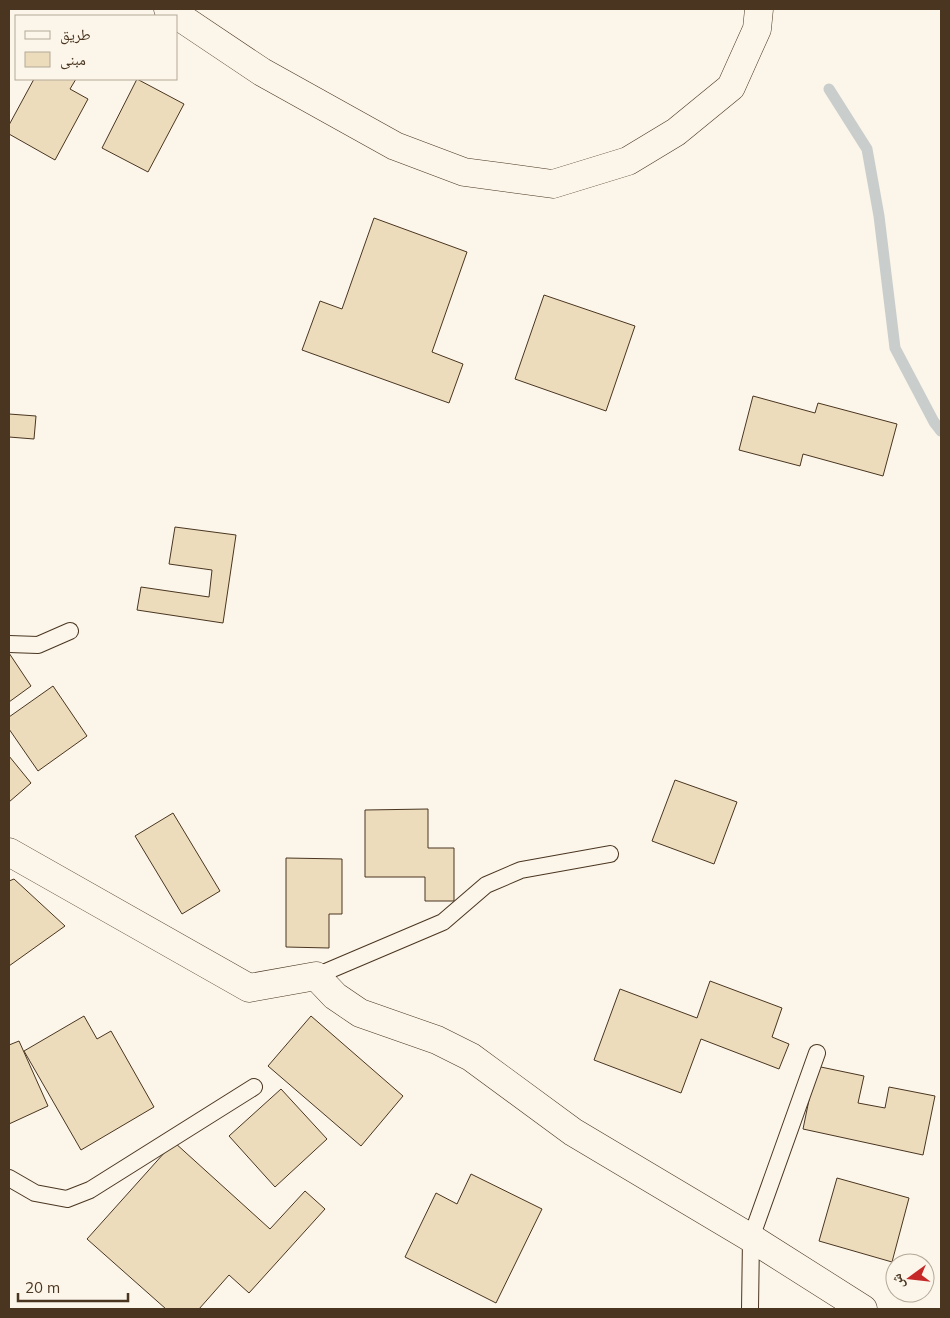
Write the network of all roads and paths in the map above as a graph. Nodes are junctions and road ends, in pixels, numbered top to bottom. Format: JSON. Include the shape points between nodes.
{"nodes":[{"id":1,"x":759,"y":9,"type":"edge"},
{"id":2,"x":178,"y":16,"type":"edge"},
{"id":3,"x":70,"y":631,"type":"dead end"},
{"id":4,"x":9,"y":644,"type":"edge"},
{"id":5,"x":9,"y":852,"type":"edge"},
{"id":6,"x":610,"y":854,"type":"dead end"},
{"id":7,"x":316,"y":976,"type":"junction"},
{"id":8,"x":817,"y":1053,"type":"dead end"},
{"id":9,"x":254,"y":1087,"type":"dead end"},
{"id":10,"x":9,"y":1178,"type":"edge"},
{"id":11,"x":751,"y":1238,"type":"junction"},
{"id":12,"x":750,"y":1309,"type":"edge"},
{"id":13,"x":863,"y":1309,"type":"edge"}],
"edges":[{"from":1,"to":2,"type":"street","via":[[757,29],[731,87],[676,132],[628,161],[553,184],[464,172],[395,146],[262,72]]},
{"from":3,"to":4,"type":"lane","via":[[38,645]]},
{"from":5,"to":7,"type":"street","via":[[249,988]]},
{"from":6,"to":7,"type":"lane","via":[[521,870],[486,885],[443,922]]},
{"from":7,"to":11,"type":"street","via":[[335,996],[360,1013],[437,1040],[471,1057],[573,1132]]},
{"from":8,"to":11,"type":"lane"},
{"from":9,"to":10,"type":"lane","via":[[90,1190],[66,1199],[35,1193]]},
{"from":11,"to":12,"type":"lane"},
{"from":11,"to":13,"type":"street"}]}
